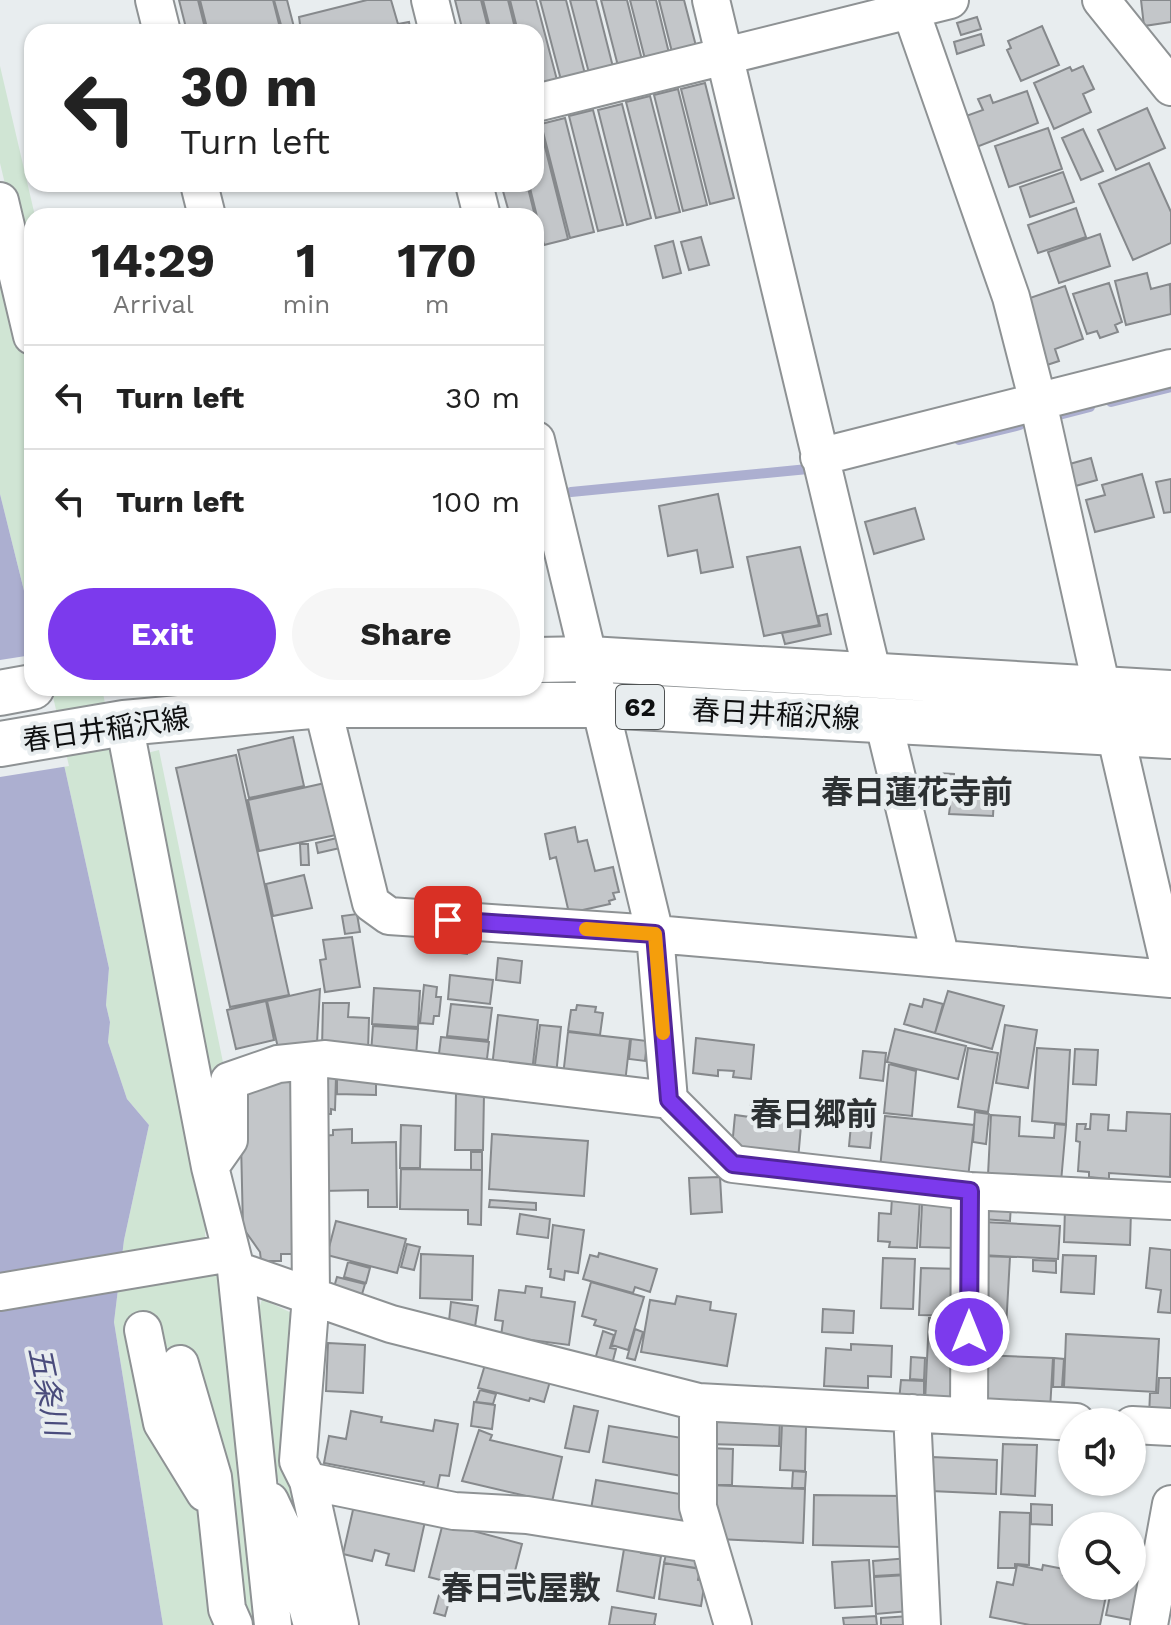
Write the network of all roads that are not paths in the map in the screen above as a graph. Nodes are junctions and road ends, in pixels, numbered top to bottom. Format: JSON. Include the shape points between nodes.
{"nodes":[{"id":1,"x":154,"y":0,"type":"edge"},
{"id":2,"x":430,"y":0,"type":"edge"},
{"id":3,"x":711,"y":0,"type":"edge"},
{"id":4,"x":950,"y":0,"type":"edge"},
{"id":5,"x":1101,"y":0,"type":"edge"},
{"id":6,"x":909,"y":5,"type":"edge"},
{"id":7,"x":160,"y":24,"type":"edge"},
{"id":8,"x":436,"y":24,"type":"edge"},
{"id":9,"x":725,"y":56,"type":"junction"},
{"id":10,"x":1171,"y":87,"type":"edge"},
{"id":11,"x":544,"y":101,"type":"edge"},
{"id":12,"x":0,"y":201,"type":"edge"},
{"id":13,"x":24,"y":302,"type":"edge"},
{"id":14,"x":1171,"y":368,"type":"edge"},
{"id":15,"x":1038,"y":402,"type":"junction"},
{"id":16,"x":819,"y":457,"type":"junction"},
{"id":17,"x":544,"y":473,"type":"edge"},
{"id":18,"x":589,"y":659,"type":"junction"},
{"id":19,"x":544,"y":660,"type":"edge"},
{"id":20,"x":873,"y":676,"type":"junction"},
{"id":21,"x":24,"y":688,"type":"edge"},
{"id":22,"x":1102,"y":689,"type":"junction"},
{"id":23,"x":0,"y":693,"type":"edge"},
{"id":24,"x":1171,"y":693,"type":"edge"},
{"id":25,"x":322,"y":705,"type":"junction"},
{"id":26,"x":601,"y":705,"type":"junction"},
{"id":27,"x":883,"y":720,"type":"junction"},
{"id":28,"x":117,"y":724,"type":"junction"},
{"id":29,"x":1115,"y":733,"type":"junction"},
{"id":30,"x":1171,"y":736,"type":"edge"},
{"id":31,"x":0,"y":744,"type":"edge"},
{"id":32,"x":655,"y":934,"type":"junction"},
{"id":33,"x":941,"y":959,"type":"junction"},
{"id":34,"x":1171,"y":976,"type":"edge"},
{"id":35,"x":309,"y":1061,"type":"junction"},
{"id":36,"x":669,"y":1100,"type":"junction"},
{"id":37,"x":210,"y":1167,"type":"junction"},
{"id":38,"x":970,"y":1191,"type":"junction"},
{"id":39,"x":1171,"y":1201,"type":"edge"},
{"id":40,"x":225,"y":1260,"type":"junction"},
{"id":41,"x":0,"y":1292,"type":"edge"},
{"id":42,"x":311,"y":1296,"type":"junction"},
{"id":43,"x":143,"y":1330,"type":"dead end"},
{"id":44,"x":180,"y":1364,"type":"dead end"},
{"id":45,"x":698,"y":1402,"type":"junction"},
{"id":46,"x":912,"y":1413,"type":"junction"},
{"id":47,"x":969,"y":1416,"type":"junction"},
{"id":48,"x":1058,"y":1421,"type":"edge"},
{"id":49,"x":1146,"y":1426,"type":"edge"},
{"id":50,"x":1171,"y":1427,"type":"edge"},
{"id":51,"x":258,"y":1474,"type":"junction"},
{"id":52,"x":308,"y":1481,"type":"junction"},
{"id":53,"x":1171,"y":1504,"type":"edge"},
{"id":54,"x":216,"y":1511,"type":"junction"},
{"id":55,"x":709,"y":1544,"type":"junction"},
{"id":56,"x":234,"y":1625,"type":"edge"},
{"id":57,"x":273,"y":1625,"type":"edge"},
{"id":58,"x":312,"y":1625,"type":"edge"},
{"id":59,"x":340,"y":1625,"type":"edge"},
{"id":60,"x":733,"y":1625,"type":"edge"},
{"id":61,"x":922,"y":1625,"type":"edge"},
{"id":62,"x":1149,"y":1625,"type":"edge"}],
"edges":[{"from":1,"to":7,"type":"street"},
{"from":2,"to":8,"type":"street"},
{"from":3,"to":9,"type":"street"},
{"from":4,"to":6,"type":"street"},
{"from":5,"to":10,"type":"street"},
{"from":6,"to":9,"type":"street"},
{"from":6,"to":15,"type":"street","via":[[1011,297]]},
{"from":9,"to":11,"type":"street"},
{"from":9,"to":16,"type":"street"},
{"from":12,"to":13,"type":"street"},
{"from":14,"to":15,"type":"street"},
{"from":15,"to":16,"type":"street"},
{"from":15,"to":22,"type":"street"},
{"from":16,"to":20,"type":"street"},
{"from":17,"to":18,"type":"street"},
{"from":18,"to":19,"type":"main road","name":"春日井稲沢線","number":"62"},
{"from":18,"to":20,"type":"main road","name":"春日井稲沢線","number":"62"},
{"from":18,"to":26,"type":"street"},
{"from":20,"to":22,"type":"main road","name":"春日井稲沢線","number":"62"},
{"from":21,"to":23,"type":"main road","name":"春日井稲沢線"},
{"from":22,"to":24,"type":"main road","name":"春日井稲沢線","number":"62"},
{"from":25,"to":26,"type":"main road","name":"春日井稲沢線","number":"62"},
{"from":25,"to":28,"type":"main road","name":"春日井稲沢線","number":"62"},
{"from":25,"to":32,"type":"street","via":[[371,903],[389,916]]},
{"from":26,"to":27,"type":"main road","name":"春日井稲沢線","number":"62"},
{"from":26,"to":32,"type":"street"},
{"from":27,"to":29,"type":"main road","name":"春日井稲沢線","number":"62"},
{"from":27,"to":33,"type":"street"},
{"from":28,"to":31,"type":"main road","name":"春日井稲沢線","number":"62"},
{"from":28,"to":37,"type":"street"},
{"from":29,"to":30,"type":"main road","name":"春日井稲沢線","number":"62"},
{"from":29,"to":34,"type":"street"},
{"from":32,"to":33,"type":"street"},
{"from":32,"to":36,"type":"street"},
{"from":33,"to":34,"type":"street"},
{"from":35,"to":36,"type":"street"},
{"from":35,"to":37,"type":"street","via":[[278,1064],[229,1081],[229,1140]]},
{"from":35,"to":42,"type":"street"},
{"from":36,"to":38,"type":"street","via":[[733,1164]]},
{"from":37,"to":40,"type":"street"},
{"from":38,"to":39,"type":"street"},
{"from":38,"to":47,"type":"street"},
{"from":40,"to":41,"type":"street"},
{"from":40,"to":42,"type":"street"},
{"from":40,"to":51,"type":"street"},
{"from":42,"to":45,"type":"street","via":[[391,1324]]},
{"from":42,"to":52,"type":"street","via":[[298,1461]]},
{"from":43,"to":54,"type":"street","via":[[162,1423]]},
{"from":44,"to":54,"type":"street","via":[[213,1477]]},
{"from":45,"to":46,"type":"street"},
{"from":45,"to":55,"type":"street","via":[[698,1507]]},
{"from":46,"to":47,"type":"street"},
{"from":46,"to":61,"type":"street"},
{"from":47,"to":48,"type":"street"},
{"from":49,"to":50,"type":"street"},
{"from":51,"to":57,"type":"street"},
{"from":51,"to":58,"type":"street","via":[[290,1544]]},
{"from":52,"to":55,"type":"street","via":[[454,1511],[527,1515]]},
{"from":52,"to":59,"type":"street"},
{"from":53,"to":62,"type":"street"},
{"from":54,"to":56,"type":"street","via":[[227,1609]]},
{"from":55,"to":60,"type":"street"}]}
